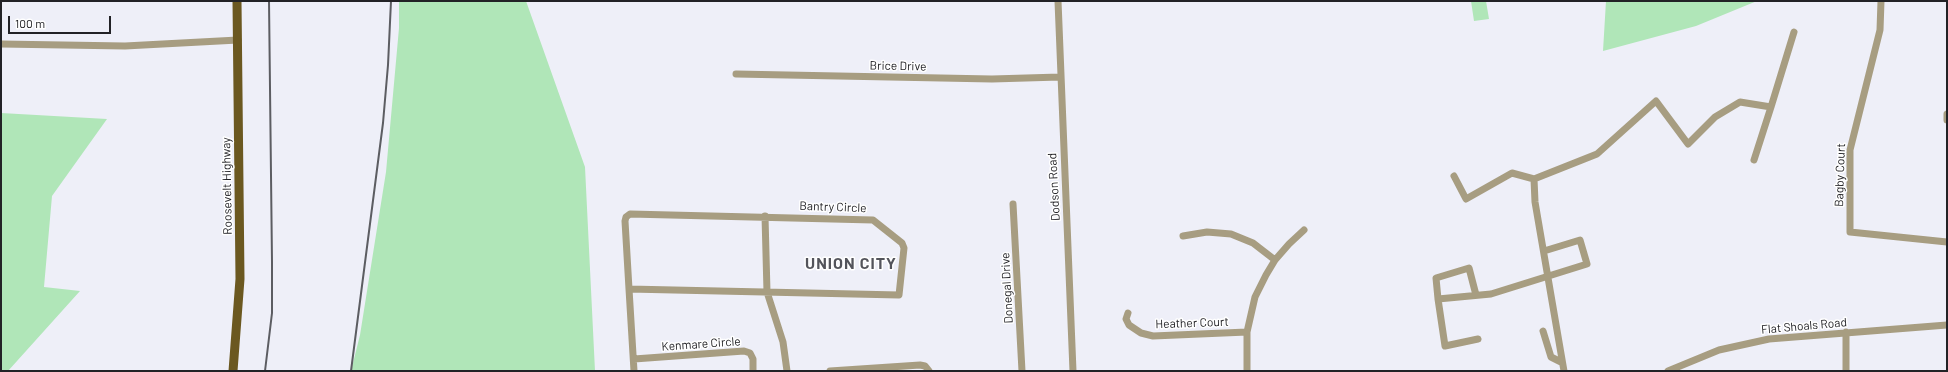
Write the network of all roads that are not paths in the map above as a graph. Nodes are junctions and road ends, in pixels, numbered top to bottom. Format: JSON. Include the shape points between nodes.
{"nodes":[{"id":1,"x":237,"y":1,"type":"edge"},
{"id":2,"x":1058,"y":1,"type":"edge"},
{"id":3,"x":1881,"y":1,"type":"edge"},
{"id":4,"x":1794,"y":32,"type":"dead end"},
{"id":5,"x":238,"y":40,"type":"junction"},
{"id":6,"x":1,"y":44,"type":"edge"},
{"id":7,"x":736,"y":74,"type":"dead end"},
{"id":8,"x":1060,"y":77,"type":"junction"},
{"id":9,"x":1771,"y":107,"type":"junction"},
{"id":10,"x":1947,"y":114,"type":"edge"},
{"id":11,"x":1947,"y":120,"type":"edge"},
{"id":12,"x":1754,"y":160,"type":"dead end"},
{"id":13,"x":1454,"y":176,"type":"dead end"},
{"id":14,"x":1534,"y":179,"type":"junction"},
{"id":15,"x":1013,"y":204,"type":"dead end"},
{"id":16,"x":765,"y":216,"type":"junction"},
{"id":17,"x":1304,"y":230,"type":"dead end"},
{"id":18,"x":1183,"y":236,"type":"dead end"},
{"id":19,"x":1947,"y":242,"type":"edge"},
{"id":20,"x":1544,"y":251,"type":"junction"},
{"id":21,"x":1275,"y":260,"type":"junction"},
{"id":22,"x":1548,"y":276,"type":"junction"},
{"id":23,"x":629,"y":289,"type":"junction"},
{"id":24,"x":767,"y":292,"type":"junction"},
{"id":25,"x":1476,"y":295,"type":"junction"},
{"id":26,"x":1438,"y":299,"type":"junction"},
{"id":27,"x":1128,"y":313,"type":"dead end"},
{"id":28,"x":1947,"y":324,"type":"edge"},
{"id":29,"x":1543,"y":330,"type":"dead end"},
{"id":30,"x":1247,"y":332,"type":"junction"},
{"id":31,"x":1846,"y":332,"type":"junction"},
{"id":32,"x":1478,"y":339,"type":"dead end"},
{"id":33,"x":634,"y":359,"type":"junction"},
{"id":34,"x":1561,"y":362,"type":"junction"},
{"id":35,"x":233,"y":371,"type":"edge"},
{"id":36,"x":634,"y":371,"type":"edge"},
{"id":37,"x":753,"y":371,"type":"edge"},
{"id":38,"x":787,"y":371,"type":"edge"},
{"id":39,"x":830,"y":371,"type":"edge"},
{"id":40,"x":930,"y":371,"type":"edge"},
{"id":41,"x":1022,"y":371,"type":"edge"},
{"id":42,"x":1073,"y":371,"type":"edge"},
{"id":43,"x":1247,"y":371,"type":"edge"},
{"id":44,"x":1564,"y":371,"type":"edge"},
{"id":45,"x":1668,"y":371,"type":"edge"},
{"id":46,"x":1846,"y":371,"type":"edge"}],
"edges":[{"from":1,"to":5,"type":"main road","name":"Roosevelt Highway"},
{"from":2,"to":8,"type":"street","name":"Dodson Road"},
{"from":3,"to":19,"type":"street","name":"Bagby Court","via":[[1880,30],[1850,150],[1850,232]]},
{"from":4,"to":9,"type":"street"},
{"from":5,"to":6,"type":"street","via":[[124,46]]},
{"from":5,"to":35,"type":"main road","name":"Roosevelt Highway","via":[[240,279]]},
{"from":7,"to":8,"type":"street","name":"Brice Drive"},
{"from":8,"to":42,"type":"street","name":"Dodson Road"},
{"from":9,"to":12,"type":"street"},
{"from":9,"to":14,"type":"street","via":[[1740,102],[1715,117],[1688,144],[1656,101],[1597,154]]},
{"from":10,"to":11,"type":"street"},
{"from":13,"to":14,"type":"street","via":[[1466,199],[1512,173]]},
{"from":14,"to":20,"type":"street","via":[[1535,202]]},
{"from":15,"to":41,"type":"street","name":"Donegal Drive"},
{"from":16,"to":23,"type":"street","name":"Bantry Circle","via":[[630,214],[625,221]]},
{"from":16,"to":24,"type":"street"},
{"from":16,"to":24,"type":"street","name":"Bantry Circle","via":[[873,220],[902,243],[904,248],[899,295]]},
{"from":17,"to":21,"type":"street"},
{"from":18,"to":21,"type":"street","via":[[1207,232],[1231,234],[1253,243]]},
{"from":20,"to":22,"type":"street"},
{"from":20,"to":22,"type":"street","via":[[1580,240],[1587,264]]},
{"from":21,"to":30,"type":"street","via":[[1255,297]]},
{"from":22,"to":25,"type":"street","via":[[1491,294]]},
{"from":22,"to":34,"type":"street"},
{"from":23,"to":24,"type":"street","name":"Bantry Circle"},
{"from":23,"to":33,"type":"street"},
{"from":24,"to":38,"type":"street","via":[[783,342]]},
{"from":25,"to":26,"type":"street"},
{"from":25,"to":26,"type":"street","via":[[1469,268],[1436,278]]},
{"from":26,"to":32,"type":"street","via":[[1444,346]]},
{"from":27,"to":30,"type":"street","name":"Heather Court","via":[[1126,319],[1129,325],[1141,333],[1153,336]]},
{"from":28,"to":31,"type":"street","name":"Flat Shoals Road"},
{"from":29,"to":34,"type":"street","via":[[1550,357]]},
{"from":30,"to":43,"type":"street"},
{"from":31,"to":45,"type":"street","name":"Flat Shoals Road","via":[[1742,344]]},
{"from":31,"to":46,"type":"street"},
{"from":33,"to":36,"type":"street"},
{"from":33,"to":37,"type":"street","name":"Kenmare Circle","via":[[744,351],[750,353],[753,359]]},
{"from":34,"to":44,"type":"street"},
{"from":39,"to":40,"type":"street","via":[[920,365]]}]}
